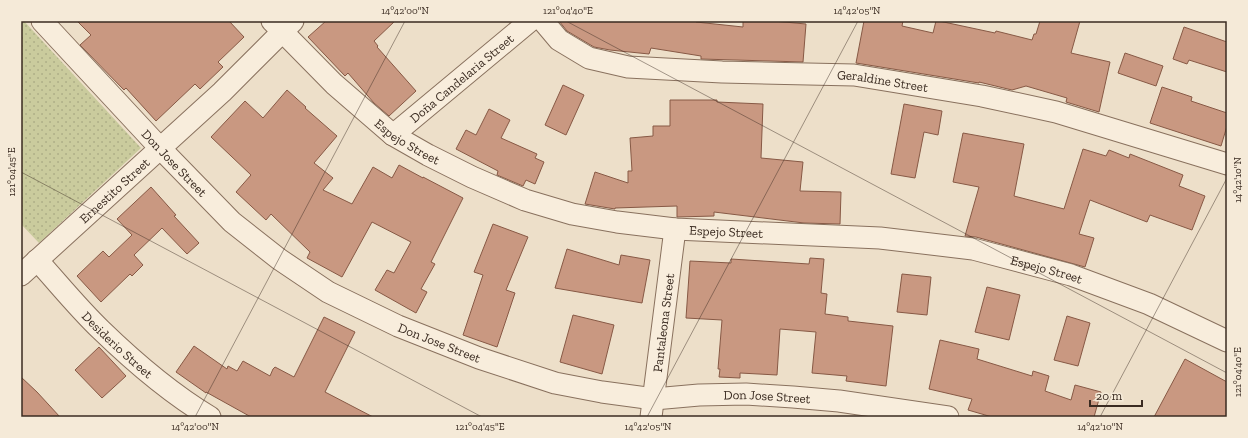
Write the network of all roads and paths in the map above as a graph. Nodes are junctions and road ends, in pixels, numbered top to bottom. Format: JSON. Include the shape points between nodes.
{"nodes":[{"id":1,"x":42,"y":21,"type":"edge"},
{"id":2,"x":530,"y":21,"type":"edge"},
{"id":3,"x":543,"y":21,"type":"edge"},
{"id":4,"x":282,"y":25,"type":"edge"},
{"id":5,"x":393,"y":134,"type":"junction"},
{"id":6,"x":160,"y":148,"type":"junction"},
{"id":7,"x":1227,"y":164,"type":"edge"},
{"id":8,"x":675,"y":229,"type":"junction"},
{"id":9,"x":37,"y":260,"type":"junction"},
{"id":10,"x":21,"y":275,"type":"edge"},
{"id":11,"x":1227,"y":341,"type":"edge"},
{"id":12,"x":652,"y":408,"type":"edge"},
{"id":13,"x":210,"y":417,"type":"edge"},
{"id":14,"x":948,"y":417,"type":"edge"}],
"edges":[{"from":1,"to":6,"type":"street","name":"Don Jose Street"},
{"from":2,"to":5,"type":"street","name":"Doña Candelaria Street"},
{"from":3,"to":7,"type":"street","name":"Geraldine Street","via":[[559,40],[589,58],[628,67],[861,76],[982,96],[1056,112]]},
{"from":4,"to":5,"type":"street","name":"Espejo Street","via":[[334,84]]},
{"from":4,"to":6,"type":"street","name":"Ernestito Street","via":[[222,92]]},
{"from":5,"to":8,"type":"street","name":"Espejo Street","via":[[453,168],[525,200],[572,214]]},
{"from":6,"to":9,"type":"street","name":"Ernestito Street"},
{"from":6,"to":12,"type":"street","name":"Don Jose Street","via":[[232,222],[279,259],[328,292],[398,326],[479,358],[555,383],[602,392]]},
{"from":8,"to":11,"type":"street","name":"Espejo Street","via":[[872,237],[973,250],[1078,278],[1149,304]]},
{"from":8,"to":12,"type":"street","name":"Pantaleona Street"},
{"from":9,"to":10,"type":"street","name":"Ernestito Street"},
{"from":9,"to":13,"type":"street","name":"Desiderio Street","via":[[100,330],[153,377]]},
{"from":12,"to":14,"type":"street","name":"Don Jose Street","via":[[699,395],[738,394],[839,401]]}]}
